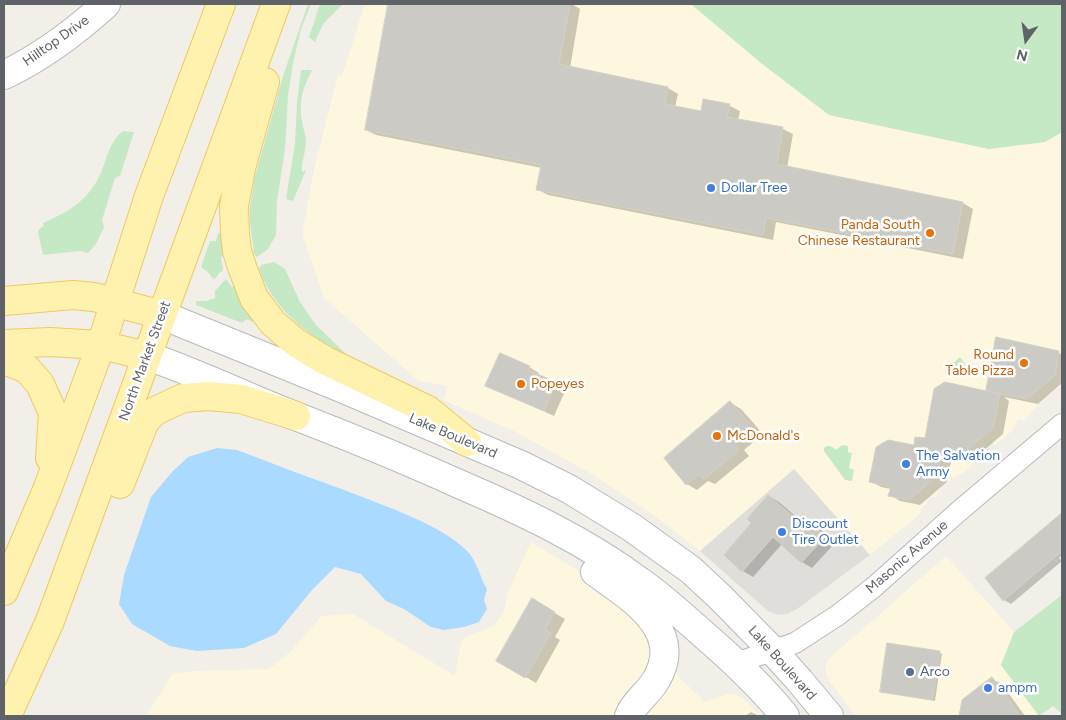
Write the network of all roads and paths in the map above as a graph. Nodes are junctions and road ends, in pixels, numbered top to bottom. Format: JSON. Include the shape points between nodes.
{"nodes":[{"id":1,"x":106,"y":4,"type":"edge"},
{"id":2,"x":221,"y":4,"type":"edge"},
{"id":3,"x":276,"y":4,"type":"edge"},
{"id":4,"x":291,"y":4,"type":"edge"},
{"id":5,"x":4,"y":75,"type":"edge"},
{"id":6,"x":4,"y":301,"type":"edge"},
{"id":7,"x":116,"y":302,"type":"junction"},
{"id":8,"x":162,"y":315,"type":"junction"},
{"id":9,"x":4,"y":344,"type":"edge"},
{"id":10,"x":101,"y":345,"type":"junction"},
{"id":11,"x":147,"y":356,"type":"junction"},
{"id":12,"x":4,"y":360,"type":"edge"},
{"id":13,"x":296,"y":416,"type":"junction"},
{"id":14,"x":1062,"y":424,"type":"edge"},
{"id":15,"x":353,"y":438,"type":"junction"},
{"id":16,"x":468,"y":442,"type":"junction"},
{"id":17,"x":552,"y":480,"type":"junction"},
{"id":18,"x":47,"y":490,"type":"junction"},
{"id":19,"x":553,"y":528,"type":"junction"},
{"id":20,"x":4,"y":591,"type":"edge"},
{"id":21,"x":50,"y":621,"type":"junction"},
{"id":22,"x":772,"y":650,"type":"junction"},
{"id":23,"x":736,"y":663,"type":"junction"},
{"id":24,"x":7,"y":716,"type":"edge"},
{"id":25,"x":628,"y":716,"type":"edge"},
{"id":26,"x":786,"y":716,"type":"edge"},
{"id":27,"x":829,"y":716,"type":"edge"}],
"edges":[{"from":1,"to":5,"type":"main road","name":"Hilltop Drive","via":[[61,41]]},
{"from":2,"to":7,"type":"main road","via":[[149,196]]},
{"from":3,"to":8,"type":"main road","name":"North Market Street"},
{"from":4,"to":16,"type":"main road","via":[[263,88],[236,193],[235,234],[244,274],[263,310],[295,342],[324,360],[428,410]]},
{"from":6,"to":7,"type":"main road","name":"Lake Boulevard","via":[[73,295]]},
{"from":7,"to":8,"type":"main road","name":"Lake Boulevard"},
{"from":7,"to":10,"type":"main road"},
{"from":8,"to":11,"type":"main road","name":"North Market Street"},
{"from":8,"to":16,"type":"main road","name":"Lake Boulevard"},
{"from":9,"to":10,"type":"main road"},
{"from":10,"to":11,"type":"main road"},
{"from":10,"to":18,"type":"main road"},
{"from":11,"to":13,"type":"main road","via":[[185,368]]},
{"from":11,"to":21,"type":"main road","name":"North Market Street"},
{"from":12,"to":18,"type":"main road","via":[[26,369],[40,384],[53,413]]},
{"from":13,"to":15,"type":"main road"},
{"from":13,"to":21,"type":"main road","via":[[241,399],[208,396],[183,398],[155,411],[145,421],[112,506]]},
{"from":14,"to":22,"type":"street","name":"Masonic Avenue","via":[[850,606],[795,643]]},
{"from":15,"to":17,"type":"main road","via":[[391,440],[514,489],[539,486]]},
{"from":15,"to":19,"type":"main road","via":[[529,514]]},
{"from":16,"to":17,"type":"main road","name":"Lake Boulevard"},
{"from":17,"to":22,"type":"main road","name":"Lake Boulevard","via":[[631,527],[691,570]]},
{"from":18,"to":20,"type":"main road"},
{"from":19,"to":23,"type":"main road","via":[[641,582]]},
{"from":19,"to":25,"type":"main road","via":[[568,552],[638,605],[661,632],[664,650],[660,671]]},
{"from":21,"to":24,"type":"main road","name":"North Market Street"},
{"from":22,"to":23,"type":"street","name":"Masonic Avenue"},
{"from":22,"to":27,"type":"main road","name":"Lake Boulevard"},
{"from":23,"to":26,"type":"main road"}]}
